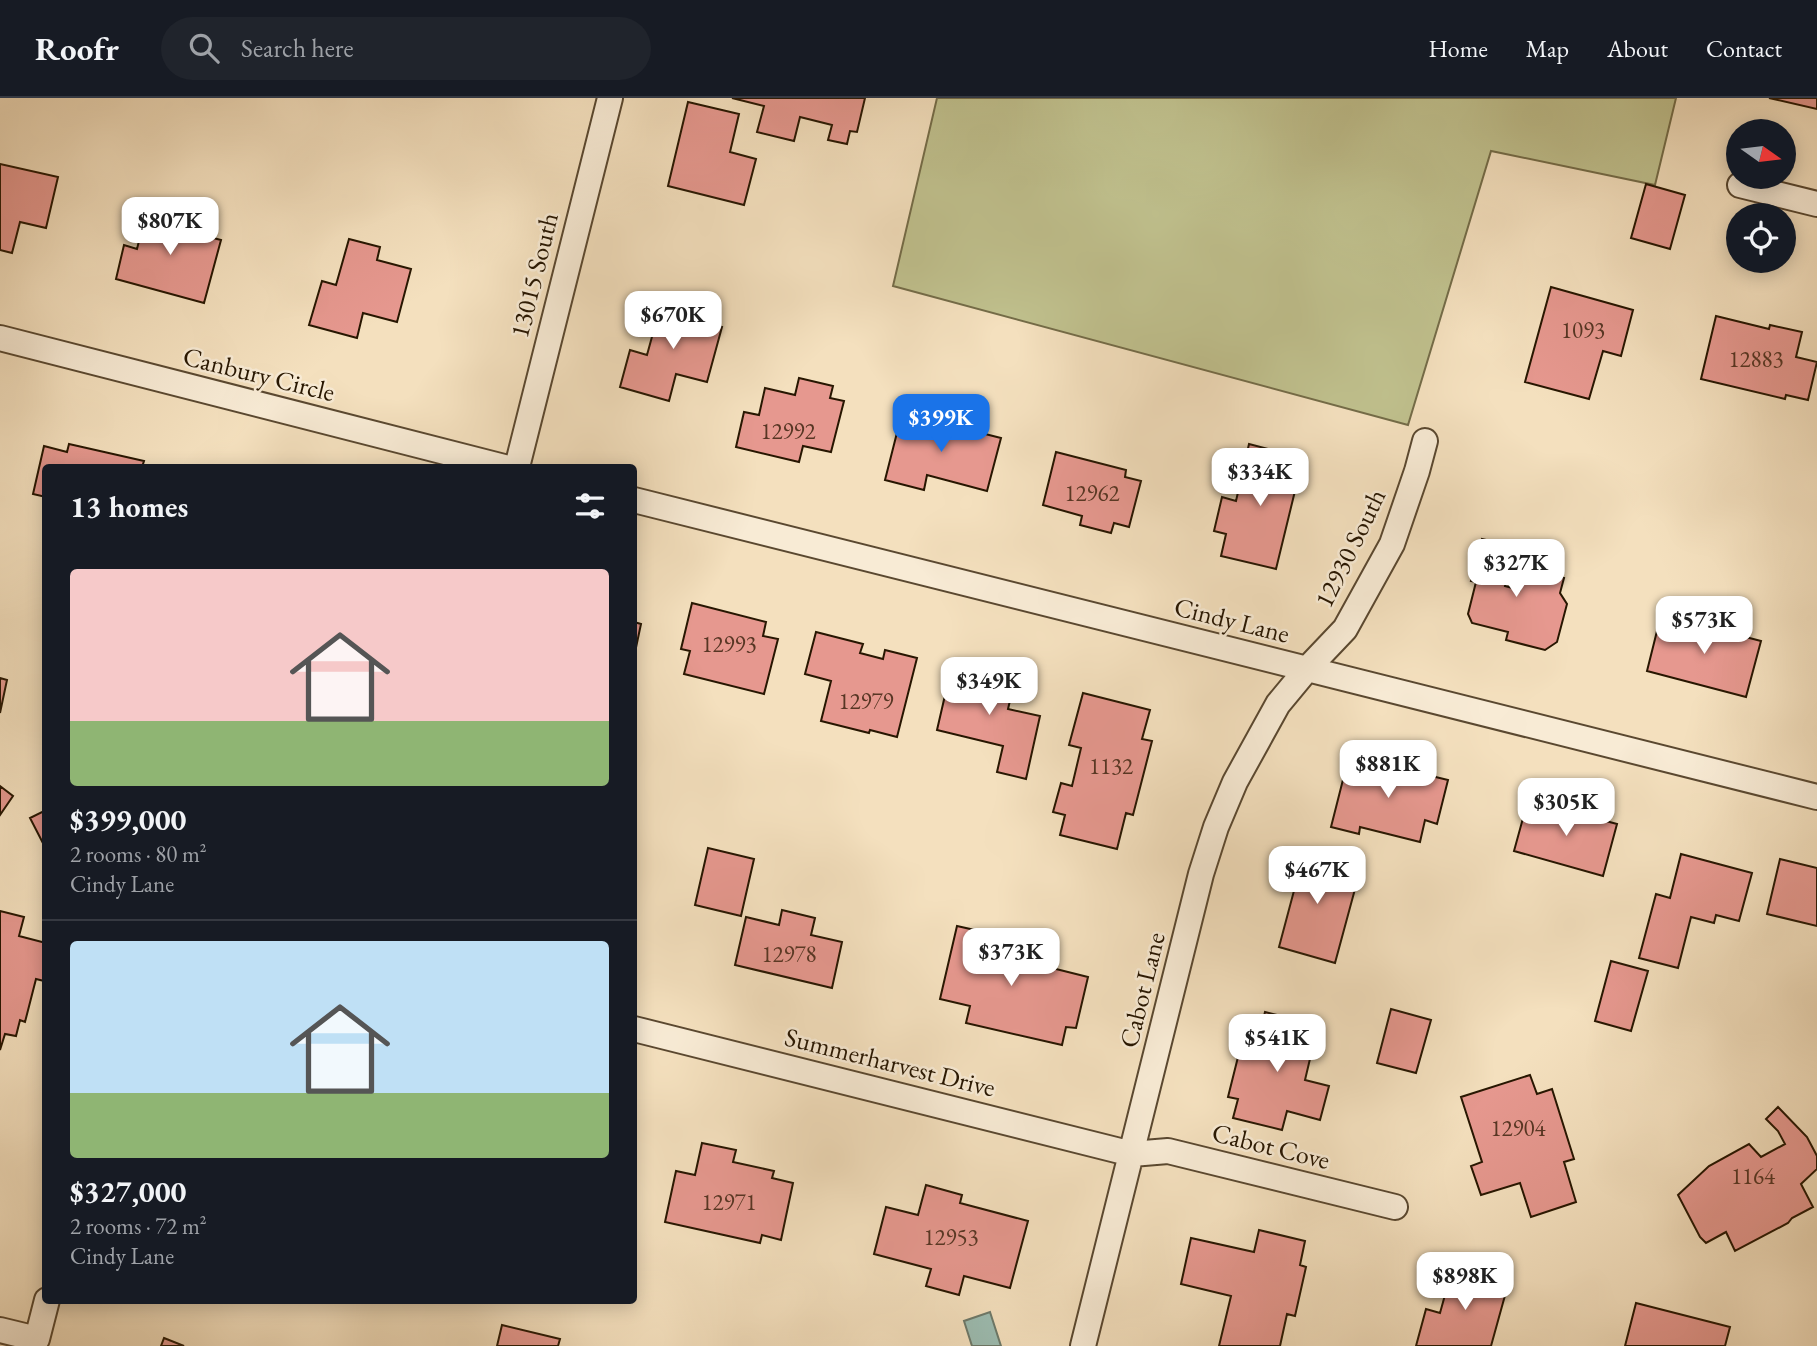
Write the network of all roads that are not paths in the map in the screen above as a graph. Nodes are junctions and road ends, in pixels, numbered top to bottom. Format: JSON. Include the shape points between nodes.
{"nodes":[{"id":1,"x":610,"y":98,"type":"edge"},
{"id":2,"x":1756,"y":189,"type":"edge"},
{"id":3,"x":1817,"y":204,"type":"edge"},
{"id":4,"x":0,"y":338,"type":"edge"},
{"id":5,"x":1424,"y":441,"type":"dead end"},
{"id":6,"x":492,"y":464,"type":"edge"},
{"id":7,"x":518,"y":464,"type":"edge"},
{"id":8,"x":637,"y":501,"type":"edge"},
{"id":9,"x":1307,"y":669,"type":"junction"},
{"id":10,"x":1817,"y":797,"type":"edge"},
{"id":11,"x":637,"y":1030,"type":"edge"},
{"id":12,"x":1132,"y":1154,"type":"junction"},
{"id":13,"x":1395,"y":1208,"type":"dead end"},
{"id":14,"x":46,"y":1304,"type":"edge"},
{"id":15,"x":0,"y":1330,"type":"edge"},
{"id":16,"x":1083,"y":1346,"type":"edge"}],
"edges":[{"from":1,"to":7,"type":"street","name":"13015 South"},
{"from":2,"to":3,"type":"street"},
{"from":4,"to":6,"type":"street","name":"Canbury Circle"},
{"from":5,"to":9,"type":"street","name":"12930 South","via":[[1392,544],[1345,629]]},
{"from":8,"to":9,"type":"street","name":"Cindy Lane"},
{"from":9,"to":10,"type":"street","name":"Cindy Lane"},
{"from":9,"to":12,"type":"street","name":"Cabot Lane","via":[[1267,723],[1216,827]]},
{"from":11,"to":12,"type":"street","name":"Summerharvest Drive"},
{"from":12,"to":13,"type":"street","name":"Cabot Cove","via":[[1168,1151]]},
{"from":12,"to":16,"type":"street","name":"Cabot Lane"},
{"from":14,"to":15,"type":"street","via":[[37,1339]]}]}
